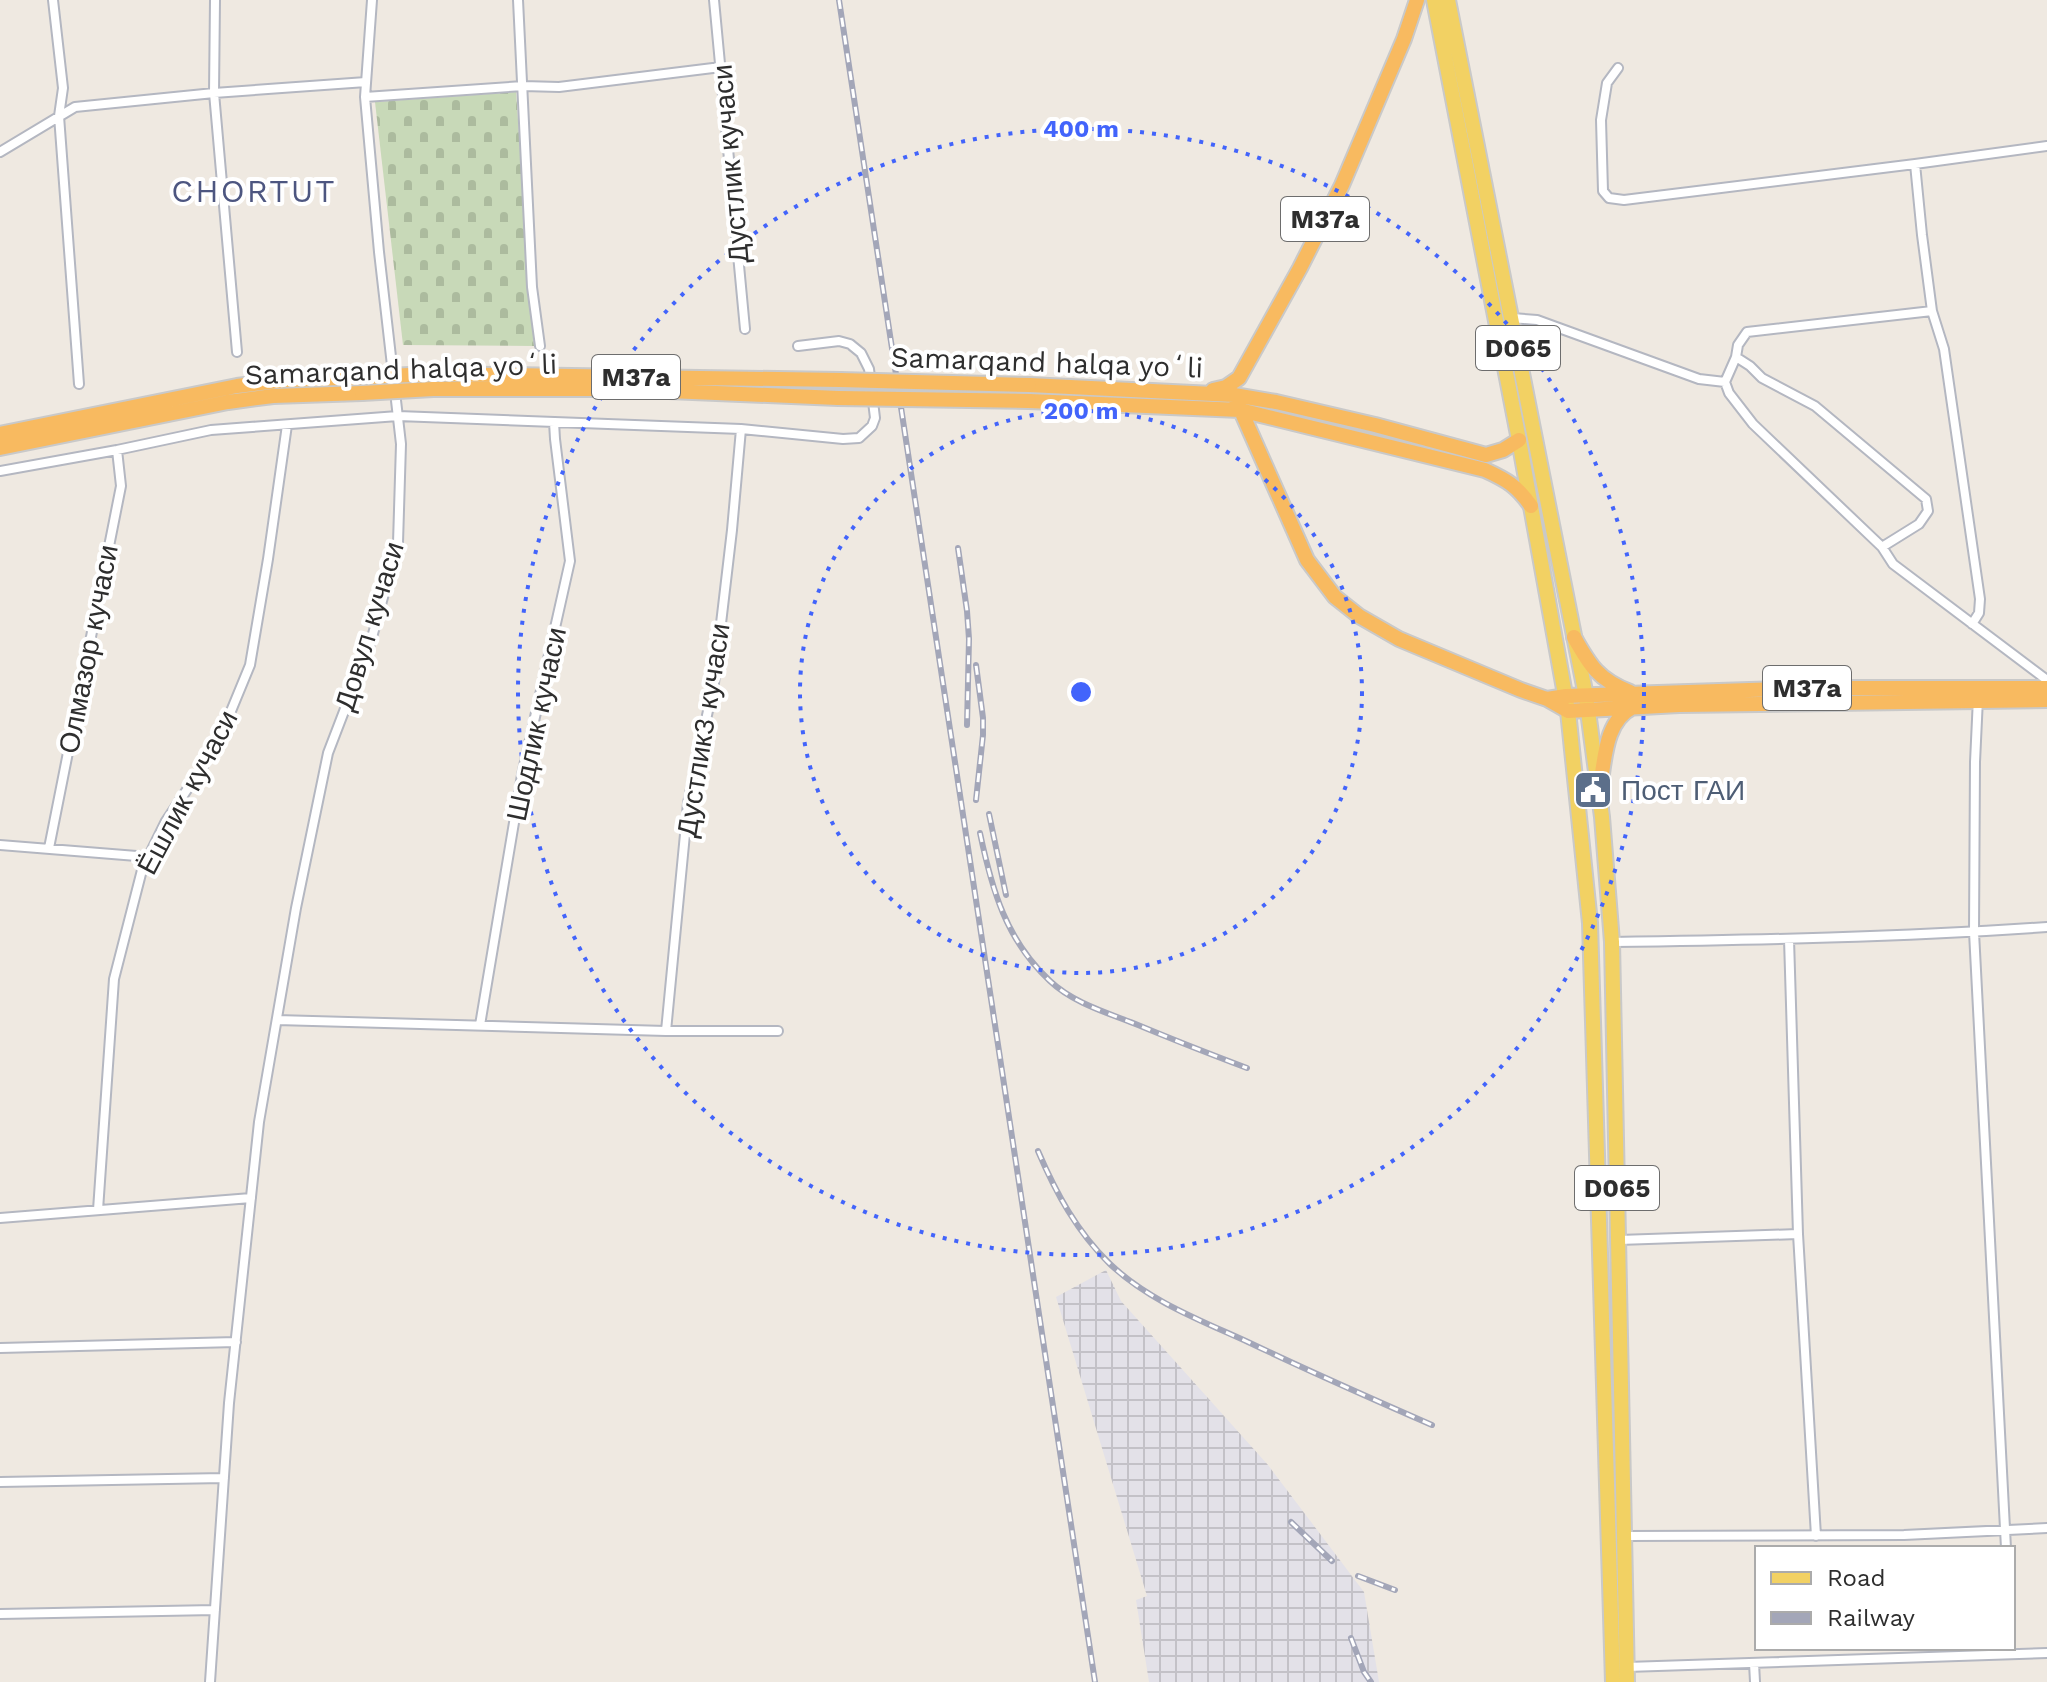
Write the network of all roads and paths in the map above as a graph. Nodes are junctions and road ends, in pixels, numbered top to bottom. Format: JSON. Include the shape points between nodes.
{"nodes":[{"id":1,"x":53,"y":0,"type":"edge"},
{"id":2,"x":215,"y":0,"type":"edge"},
{"id":3,"x":372,"y":0,"type":"edge"},
{"id":4,"x":518,"y":0,"type":"edge"},
{"id":5,"x":714,"y":0,"type":"edge"},
{"id":6,"x":1417,"y":0,"type":"edge"},
{"id":7,"x":1434,"y":0,"type":"edge"},
{"id":8,"x":1448,"y":0,"type":"edge"},
{"id":9,"x":721,"y":67,"type":"junction"},
{"id":10,"x":1618,"y":68,"type":"dead end"},
{"id":11,"x":366,"y":82,"type":"junction"},
{"id":12,"x":523,"y":86,"type":"junction"},
{"id":13,"x":214,"y":93,"type":"junction"},
{"id":14,"x":365,"y":97,"type":"junction"},
{"id":15,"x":59,"y":116,"type":"junction"},
{"id":16,"x":2047,"y":146,"type":"edge"},
{"id":17,"x":0,"y":152,"type":"edge"},
{"id":18,"x":1915,"y":164,"type":"junction"},
{"id":19,"x":1932,"y":311,"type":"junction"},
{"id":20,"x":1512,"y":318,"type":"junction"},
{"id":21,"x":745,"y":329,"type":"dead end"},
{"id":22,"x":540,"y":346,"type":"dead end"},
{"id":23,"x":798,"y":346,"type":"dead end"},
{"id":24,"x":237,"y":352,"type":"dead end"},
{"id":25,"x":1736,"y":357,"type":"junction"},
{"id":26,"x":432,"y":382,"type":"junction"},
{"id":27,"x":1725,"y":382,"type":"junction"},
{"id":28,"x":79,"y":384,"type":"dead end"},
{"id":29,"x":1186,"y":394,"type":"junction"},
{"id":30,"x":1234,"y":395,"type":"junction"},
{"id":31,"x":1215,"y":408,"type":"junction"},
{"id":32,"x":1240,"y":410,"type":"junction"},
{"id":33,"x":398,"y":416,"type":"junction"},
{"id":34,"x":554,"y":422,"type":"junction"},
{"id":35,"x":287,"y":425,"type":"junction"},
{"id":36,"x":741,"y":429,"type":"junction"},
{"id":37,"x":0,"y":434,"type":"edge"},
{"id":38,"x":1519,"y":440,"type":"junction"},
{"id":39,"x":1254,"y":444,"type":"junction"},
{"id":40,"x":0,"y":448,"type":"edge"},
{"id":41,"x":117,"y":450,"type":"junction"},
{"id":42,"x":0,"y":471,"type":"edge"},
{"id":43,"x":1531,"y":506,"type":"junction"},
{"id":44,"x":1882,"y":547,"type":"junction"},
{"id":45,"x":1972,"y":624,"type":"junction"},
{"id":46,"x":1574,"y":637,"type":"junction"},
{"id":47,"x":2047,"y":680,"type":"edge"},
{"id":48,"x":2047,"y":688,"type":"edge"},
{"id":49,"x":1978,"y":695,"type":"junction"},
{"id":50,"x":1634,"y":700,"type":"junction"},
{"id":51,"x":2047,"y":700,"type":"edge"},
{"id":52,"x":1567,"y":704,"type":"junction"},
{"id":53,"x":1587,"y":704,"type":"junction"},
{"id":54,"x":1599,"y":792,"type":"junction"},
{"id":55,"x":0,"y":845,"type":"edge"},
{"id":56,"x":49,"y":848,"type":"junction"},
{"id":57,"x":149,"y":857,"type":"junction"},
{"id":58,"x":2047,"y":927,"type":"edge"},
{"id":59,"x":1974,"y":932,"type":"junction"},
{"id":60,"x":1789,"y":939,"type":"junction"},
{"id":61,"x":1612,"y":942,"type":"junction"},
{"id":62,"x":277,"y":1020,"type":"junction"},
{"id":63,"x":480,"y":1025,"type":"junction"},
{"id":64,"x":666,"y":1031,"type":"junction"},
{"id":65,"x":778,"y":1031,"type":"dead end"},
{"id":66,"x":251,"y":1198,"type":"junction"},
{"id":67,"x":98,"y":1210,"type":"junction"},
{"id":68,"x":0,"y":1218,"type":"edge"},
{"id":69,"x":1798,"y":1234,"type":"junction"},
{"id":70,"x":1619,"y":1240,"type":"junction"},
{"id":71,"x":236,"y":1342,"type":"junction"},
{"id":72,"x":0,"y":1348,"type":"edge"},
{"id":73,"x":224,"y":1478,"type":"junction"},
{"id":74,"x":0,"y":1482,"type":"edge"},
{"id":75,"x":2047,"y":1528,"type":"edge"},
{"id":76,"x":2007,"y":1530,"type":"junction"},
{"id":77,"x":1626,"y":1536,"type":"junction"},
{"id":78,"x":1816,"y":1536,"type":"junction"},
{"id":79,"x":2006,"y":1546,"type":"edge"},
{"id":80,"x":215,"y":1610,"type":"junction"},
{"id":81,"x":0,"y":1614,"type":"edge"},
{"id":82,"x":2005,"y":1651,"type":"edge"},
{"id":83,"x":2047,"y":1653,"type":"edge"},
{"id":84,"x":1754,"y":1663,"type":"junction"},
{"id":85,"x":1627,"y":1674,"type":"edge"},
{"id":86,"x":210,"y":1682,"type":"edge"},
{"id":87,"x":1613,"y":1682,"type":"edge"},
{"id":88,"x":1755,"y":1682,"type":"edge"}],
"edges":[{"from":1,"to":15,"type":"street","via":[[63,88]]},
{"from":2,"to":13,"type":"street"},
{"from":3,"to":11,"type":"street","name":"Довул кучаси"},
{"from":4,"to":12,"type":"street"},
{"from":5,"to":9,"type":"street","name":"Дустлик кучаси"},
{"from":6,"to":29,"type":"highway","number":"M37a","via":[[1342,185],[1239,378],[1219,390]]},
{"from":7,"to":38,"type":"main road","number":"D065"},
{"from":8,"to":20,"type":"main road","number":"D065"},
{"from":9,"to":12,"type":"street","via":[[559,87]]},
{"from":9,"to":21,"type":"street","name":"Дустлик кучаси"},
{"from":10,"to":18,"type":"street","via":[[1607,83],[1601,120],[1603,191],[1609,198]]},
{"from":11,"to":13,"type":"street"},
{"from":11,"to":14,"type":"street","name":"Довул кучаси"},
{"from":12,"to":14,"type":"street"},
{"from":12,"to":22,"type":"street","via":[[532,287]]},
{"from":13,"to":15,"type":"street","via":[[75,107]]},
{"from":13,"to":24,"type":"street"},
{"from":14,"to":33,"type":"street","name":"Довул кучаси"},
{"from":15,"to":17,"type":"street"},
{"from":15,"to":28,"type":"street"},
{"from":16,"to":18,"type":"street"},
{"from":18,"to":19,"type":"street"},
{"from":19,"to":25,"type":"street","via":[[1747,332]]},
{"from":19,"to":45,"type":"street","via":[[1944,349],[1980,599]]},
{"from":20,"to":27,"type":"street","via":[[1537,320],[1699,379]]},
{"from":20,"to":46,"type":"main road","number":"D065"},
{"from":23,"to":36,"type":"street","via":[[839,341],[861,353],[869,369],[872,426],[859,438],[843,439]]},
{"from":25,"to":27,"type":"street"},
{"from":25,"to":44,"type":"street","via":[[1762,378],[1815,406],[1926,499],[1928,511],[1919,524]]},
{"from":26,"to":29,"type":"highway","name":"Samarqand halqa yoʻli","number":"M37a","bridge":true,"via":[[840,380]]},
{"from":26,"to":31,"type":"highway","name":"Samarqand halqa yoʻli","number":"M37a","bridge":true},
{"from":26,"to":37,"type":"highway","name":"Samarqand halqa yoʻli","number":"M37a","bridge":true,"via":[[366,377],[284,380]]},
{"from":26,"to":40,"type":"highway","name":"Samarqand halqa yoʻli","number":"M37a","bridge":true,"via":[[362,393],[228,402]]},
{"from":27,"to":44,"type":"street","via":[[1753,424]]},
{"from":29,"to":30,"type":"highway","name":"Samarqand halqa yoʻli","number":"M37a"},
{"from":30,"to":32,"type":"highway","name":"Samarqand halqa yoʻli"},
{"from":30,"to":38,"type":"highway","name":"Samarqand halqa yoʻli","number":"M37a","via":[[1486,455]]},
{"from":31,"to":32,"type":"highway","name":"Samarqand halqa yoʻli","number":"M37a"},
{"from":31,"to":39,"type":"highway","via":[[1237,418]]},
{"from":32,"to":39,"type":"highway","name":"Samarqand halqa yoʻli"},
{"from":32,"to":43,"type":"highway","name":"Samarqand halqa yoʻli","number":"M37a","via":[[1485,470],[1520,490]]},
{"from":33,"to":34,"type":"street"},
{"from":33,"to":35,"type":"street"},
{"from":33,"to":62,"type":"street","name":"Довул кучаси","via":[[398,543],[371,641],[328,753]]},
{"from":34,"to":36,"type":"street"},
{"from":34,"to":63,"type":"street","name":"Шодлик кучаси","via":[[570,561],[522,775]]},
{"from":35,"to":41,"type":"street","via":[[211,430]]},
{"from":35,"to":57,"type":"street","name":"Ёшлик кучаси","via":[[250,665],[217,745],[166,821]]},
{"from":36,"to":64,"type":"street","name":"Дустлик3 кучаси","via":[[714,683],[688,803]]},
{"from":38,"to":43,"type":"main road","number":"D065"},
{"from":39,"to":52,"type":"highway","name":"Samarqand halqa yoʻli","number":"M37a","via":[[1307,560],[1335,597],[1399,639]]},
{"from":41,"to":42,"type":"street"},
{"from":41,"to":56,"type":"street","name":"Олмазор кучаси","via":[[121,486]]},
{"from":43,"to":52,"type":"main road","number":"D065"},
{"from":44,"to":45,"type":"street","via":[[1893,564]]},
{"from":45,"to":47,"type":"street"},
{"from":46,"to":50,"type":"highway","via":[[1603,680]]},
{"from":46,"to":53,"type":"main road","number":"D065"},
{"from":48,"to":49,"type":"highway","name":"Samarqand halqa yoʻli","number":"M37a"},
{"from":49,"to":50,"type":"highway","name":"Samarqand halqa yoʻli","number":"M37a","via":[[1808,688]]},
{"from":49,"to":51,"type":"highway","name":"Samarqand halqa yoʻli","number":"M37a"},
{"from":49,"to":59,"type":"street"},
{"from":50,"to":53,"type":"highway","name":"Samarqand halqa yoʻli","number":"M37a"},
{"from":50,"to":54,"type":"highway","via":[[1612,730]]},
{"from":52,"to":53,"type":"highway","name":"Samarqand halqa yoʻli","number":"M37a"},
{"from":52,"to":87,"type":"main road","number":"D065","via":[[1590,923]]},
{"from":53,"to":54,"type":"main road","number":"D065"},
{"from":54,"to":61,"type":"main road","number":"D065"},
{"from":55,"to":56,"type":"street"},
{"from":56,"to":57,"type":"street"},
{"from":57,"to":67,"type":"street","name":"Ёшлик кучаси","via":[[114,979]]},
{"from":58,"to":59,"type":"street"},
{"from":59,"to":60,"type":"street"},
{"from":59,"to":76,"type":"street"},
{"from":60,"to":61,"type":"street"},
{"from":60,"to":69,"type":"street"},
{"from":61,"to":70,"type":"main road","number":"D065"},
{"from":62,"to":63,"type":"street"},
{"from":62,"to":66,"type":"street","name":"Довул кучаси"},
{"from":63,"to":64,"type":"street"},
{"from":64,"to":65,"type":"street"},
{"from":66,"to":67,"type":"street"},
{"from":66,"to":71,"type":"street","name":"Довул кучаси"},
{"from":67,"to":68,"type":"street"},
{"from":69,"to":70,"type":"street"},
{"from":69,"to":78,"type":"street"},
{"from":70,"to":77,"type":"main road","number":"D065"},
{"from":71,"to":72,"type":"street"},
{"from":71,"to":73,"type":"street","name":"Довул кучаси"},
{"from":73,"to":74,"type":"street"},
{"from":73,"to":80,"type":"street","name":"Довул кучаси"},
{"from":75,"to":76,"type":"street"},
{"from":76,"to":78,"type":"street"},
{"from":76,"to":79,"type":"street"},
{"from":77,"to":78,"type":"street"},
{"from":77,"to":85,"type":"main road","number":"D065"},
{"from":80,"to":81,"type":"street"},
{"from":80,"to":86,"type":"street","name":"Довул кучаси"},
{"from":82,"to":83,"type":"street"},
{"from":82,"to":84,"type":"street"},
{"from":84,"to":85,"type":"street"},
{"from":84,"to":88,"type":"street"}]}
